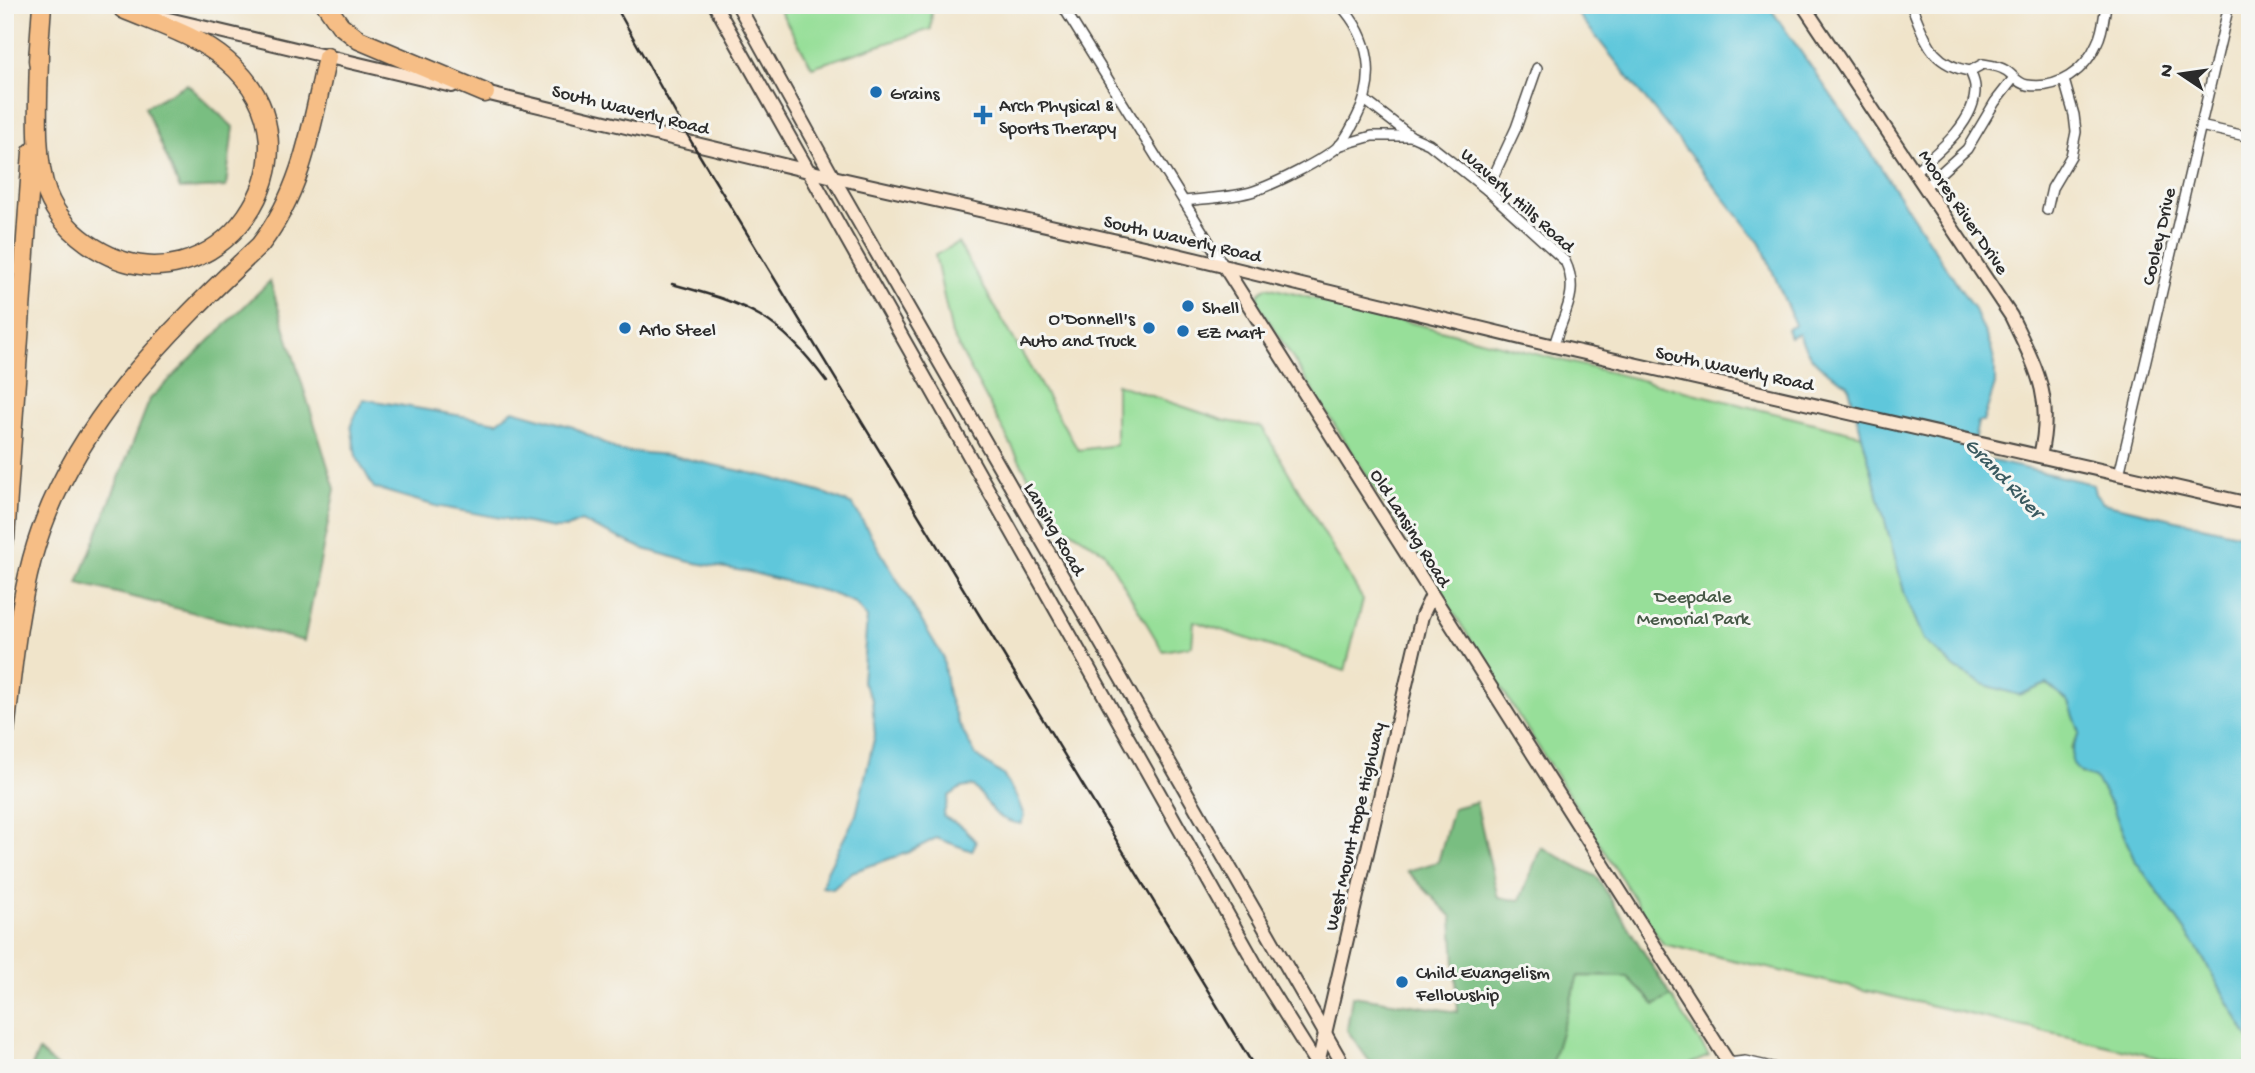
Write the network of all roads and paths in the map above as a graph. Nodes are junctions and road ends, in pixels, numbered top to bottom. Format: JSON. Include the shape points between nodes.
{"nodes":[{"id":1,"x":43,"y":5,"type":"edge"},
{"id":2,"x":326,"y":5,"type":"edge"},
{"id":3,"x":715,"y":5,"type":"edge"},
{"id":4,"x":738,"y":5,"type":"edge"},
{"id":5,"x":1062,"y":5,"type":"edge"},
{"id":6,"x":1340,"y":5,"type":"edge"},
{"id":7,"x":1803,"y":5,"type":"edge"},
{"id":8,"x":1911,"y":5,"type":"edge"},
{"id":9,"x":2106,"y":5,"type":"edge"},
{"id":10,"x":2229,"y":5,"type":"edge"},
{"id":11,"x":116,"y":7,"type":"edge"},
{"id":12,"x":39,"y":51,"type":"junction"},
{"id":13,"x":327,"y":57,"type":"junction"},
{"id":14,"x":1537,"y":68,"type":"dead end"},
{"id":15,"x":1970,"y":71,"type":"junction"},
{"id":16,"x":2013,"y":79,"type":"junction"},
{"id":17,"x":2064,"y":80,"type":"junction"},
{"id":18,"x":485,"y":93,"type":"junction"},
{"id":19,"x":1366,"y":101,"type":"junction"},
{"id":20,"x":2200,"y":126,"type":"junction"},
{"id":21,"x":1411,"y":136,"type":"junction"},
{"id":22,"x":2250,"y":137,"type":"edge"},
{"id":23,"x":1338,"y":146,"type":"junction"},
{"id":24,"x":809,"y":171,"type":"junction"},
{"id":25,"x":1915,"y":171,"type":"junction"},
{"id":26,"x":833,"y":177,"type":"junction"},
{"id":27,"x":1926,"y":186,"type":"junction"},
{"id":28,"x":1487,"y":190,"type":"junction"},
{"id":29,"x":1185,"y":201,"type":"junction"},
{"id":30,"x":2047,"y":210,"type":"dead end"},
{"id":31,"x":1224,"y":266,"type":"junction"},
{"id":32,"x":1554,"y":346,"type":"junction"},
{"id":33,"x":2040,"y":456,"type":"junction"},
{"id":34,"x":2119,"y":475,"type":"junction"},
{"id":35,"x":2250,"y":504,"type":"edge"},
{"id":36,"x":5,"y":539,"type":"edge"},
{"id":37,"x":1432,"y":595,"type":"junction"},
{"id":38,"x":5,"y":732,"type":"edge"},
{"id":39,"x":1324,"y":1034,"type":"junction"},
{"id":40,"x":1730,"y":1065,"type":"edge"},
{"id":41,"x":1318,"y":1067,"type":"edge"},
{"id":42,"x":1345,"y":1068,"type":"edge"},
{"id":43,"x":1776,"y":1068,"type":"edge"}],
"edges":[{"from":1,"to":12,"type":"highway"},
{"from":2,"to":18,"type":"highway","via":[[340,26],[359,40]]},
{"from":3,"to":24,"type":"main road","name":"Lansing Road"},
{"from":4,"to":26,"type":"main road","name":"Lansing Road"},
{"from":5,"to":29,"type":"street","name":"Old Lansing Road"},
{"from":6,"to":19,"type":"street","via":[[1364,42],[1369,74]]},
{"from":7,"to":25,"type":"main road","name":"Moores River Drive"},
{"from":8,"to":15,"type":"street","via":[[1926,44],[1937,57],[1953,68]]},
{"from":9,"to":17,"type":"street","via":[[2098,41],[2084,64]]},
{"from":10,"to":20,"type":"street","name":"Cooley Drive"},
{"from":11,"to":12,"type":"highway","via":[[193,40],[226,60],[261,104],[270,150],[260,197],[240,226],[200,256],[167,264],[124,261],[98,250],[69,228],[48,195],[40,166]]},
{"from":11,"to":13,"type":"main road","name":"South Waverly Road"},
{"from":12,"to":36,"type":"highway"},
{"from":13,"to":18,"type":"main road","name":"South Waverly Road"},
{"from":13,"to":38,"type":"highway","via":[[301,168],[275,225],[116,394],[53,501],[24,593]]},
{"from":14,"to":28,"type":"street"},
{"from":15,"to":16,"type":"street","via":[[1983,64],[2005,70]]},
{"from":15,"to":25,"type":"street","via":[[1975,87],[1972,105],[1953,137]]},
{"from":16,"to":17,"type":"street","via":[[2025,85]]},
{"from":16,"to":27,"type":"street","via":[[1967,149]]},
{"from":17,"to":30,"type":"street","via":[[2076,132],[2071,156],[2052,188]]},
{"from":18,"to":24,"type":"main road","name":"South Waverly Road"},
{"from":19,"to":21,"type":"street","name":"Waverly Hills Road"},
{"from":19,"to":23,"type":"street"},
{"from":20,"to":22,"type":"street"},
{"from":20,"to":34,"type":"street","name":"Cooley Drive"},
{"from":21,"to":23,"type":"street","via":[[1372,136]]},
{"from":21,"to":28,"type":"street","name":"Waverly Hills Road"},
{"from":23,"to":29,"type":"street","via":[[1255,191]]},
{"from":24,"to":26,"type":"main road","name":"South Waverly Road"},
{"from":24,"to":41,"type":"main road","name":"Lansing Road","via":[[1269,988]]},
{"from":25,"to":27,"type":"main road","name":"Moores River Drive"},
{"from":26,"to":31,"type":"main road","name":"South Waverly Road"},
{"from":26,"to":39,"type":"main road","name":"Lansing Road"},
{"from":27,"to":33,"type":"main road","name":"Moores River Drive","via":[[1994,289],[2028,351],[2044,395],[2046,427]]},
{"from":28,"to":32,"type":"street","name":"Waverly Hills Road","via":[[1565,261],[1571,273],[1572,292]]},
{"from":29,"to":31,"type":"street","name":"Old Lansing Road"},
{"from":31,"to":32,"type":"main road","name":"South Waverly Road"},
{"from":31,"to":37,"type":"main road","name":"Old Lansing Road"},
{"from":32,"to":33,"type":"main road","name":"South Waverly Road"},
{"from":33,"to":34,"type":"main road","name":"South Waverly Road"},
{"from":34,"to":35,"type":"main road","name":"South Waverly Road"},
{"from":37,"to":39,"type":"main road","name":"West Mount Hope Highway","via":[[1422,616]]},
{"from":37,"to":40,"type":"main road","name":"Old Lansing Road"},
{"from":39,"to":41,"type":"main road","name":"West Mount Hope Highway"},
{"from":39,"to":42,"type":"main road","name":"Lansing Road"},
{"from":40,"to":43,"type":"street","via":[[1745,1061]]}]}
